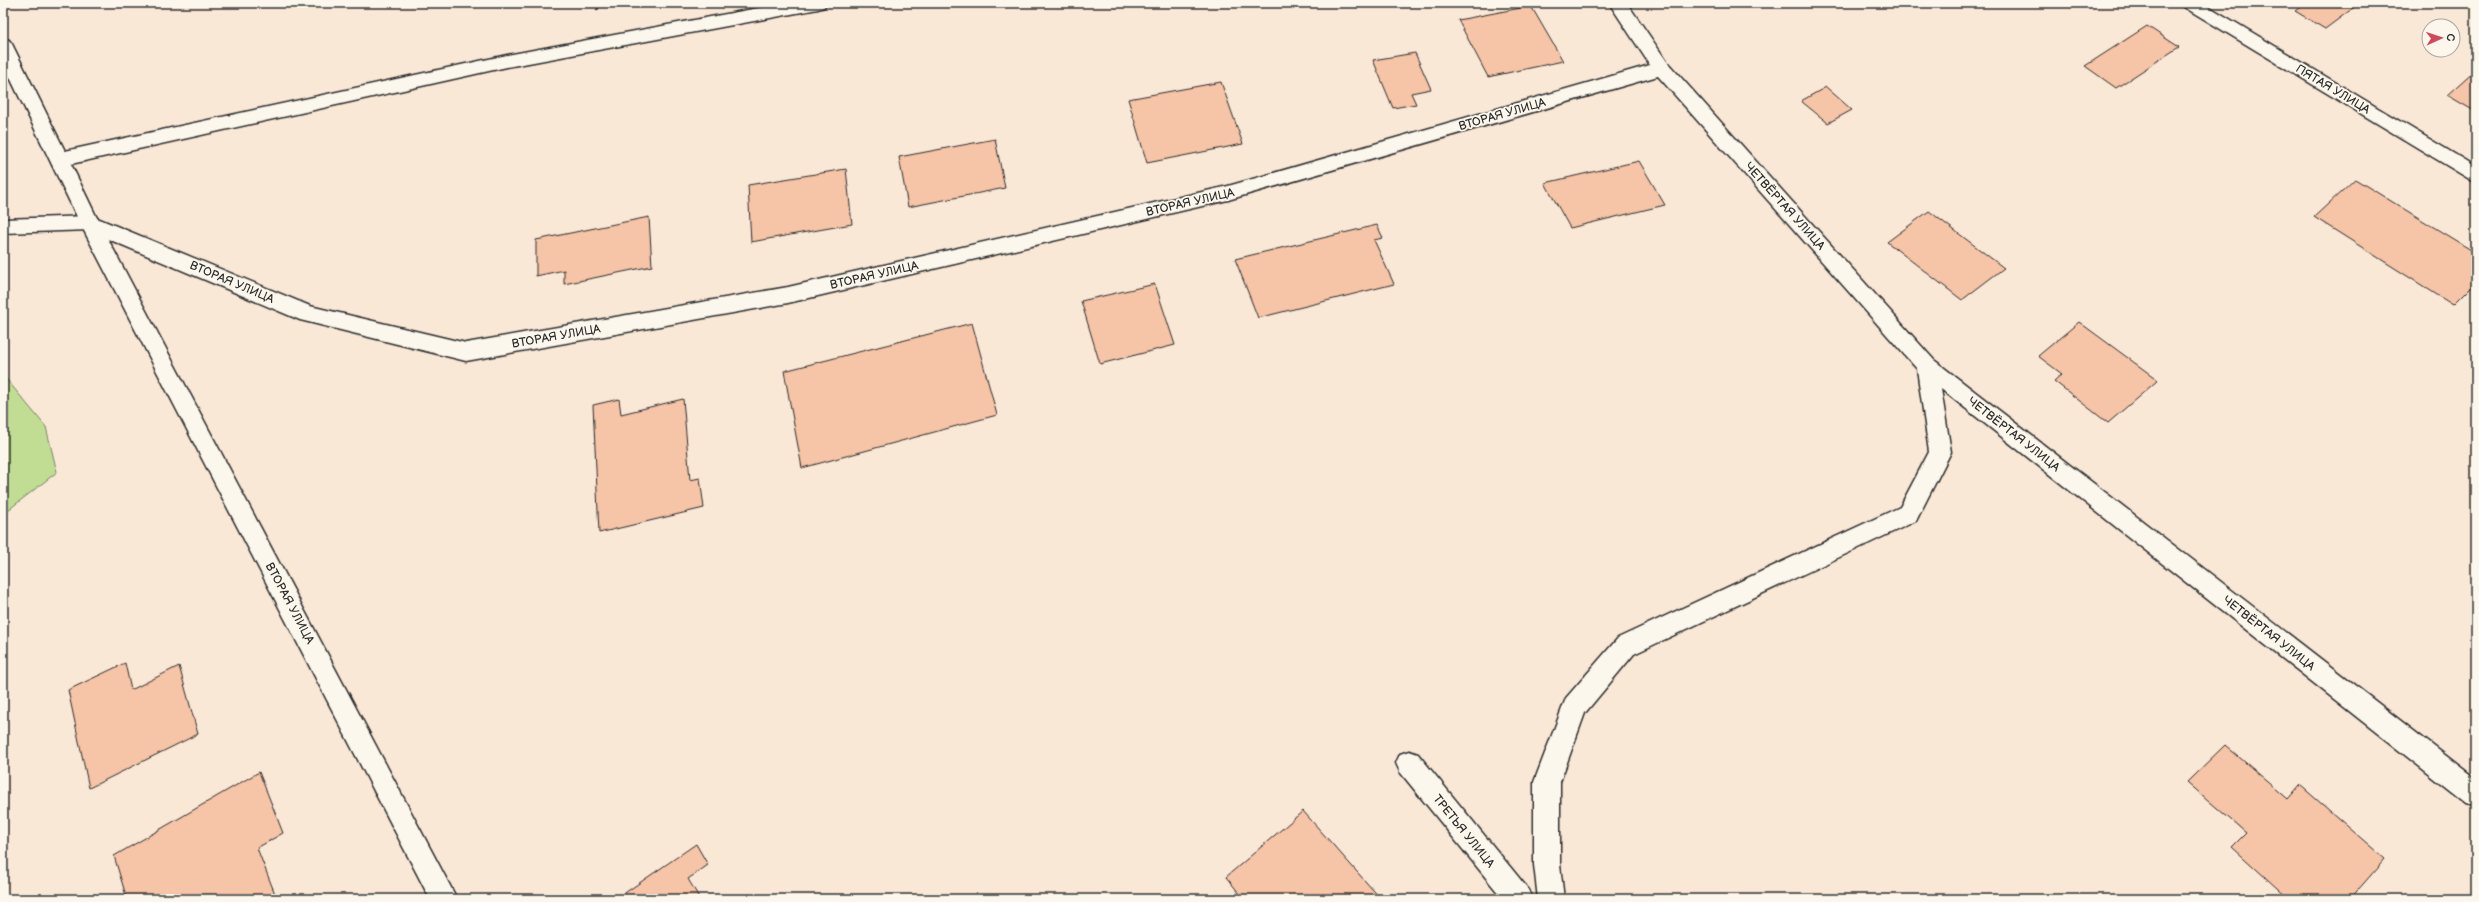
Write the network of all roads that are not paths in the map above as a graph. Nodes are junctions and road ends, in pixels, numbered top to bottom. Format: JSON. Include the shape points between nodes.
{"nodes":[{"id":1,"x":818,"y":3,"type":"edge"},
{"id":2,"x":1618,"y":3,"type":"edge"},
{"id":3,"x":2190,"y":3,"type":"edge"},
{"id":4,"x":3,"y":44,"type":"edge"},
{"id":5,"x":1662,"y":68,"type":"junction"},
{"id":6,"x":61,"y":160,"type":"junction"},
{"id":7,"x":2476,"y":176,"type":"edge"},
{"id":8,"x":90,"y":223,"type":"junction"},
{"id":9,"x":3,"y":226,"type":"edge"},
{"id":10,"x":1927,"y":366,"type":"junction"},
{"id":11,"x":1409,"y":763,"type":"dead end"},
{"id":12,"x":2476,"y":795,"type":"edge"},
{"id":13,"x":444,"y":899,"type":"edge"},
{"id":14,"x":1520,"y":899,"type":"edge"},
{"id":15,"x":1551,"y":899,"type":"edge"}],
"edges":[{"from":1,"to":6,"type":"street","via":[[507,61]]},
{"from":2,"to":5,"type":"street","name":"ЧЕТВЁРТАЯ УЛИЦА"},
{"from":3,"to":7,"type":"street","name":"ПЯТАЯ УЛИЦА"},
{"from":4,"to":6,"type":"street","name":"ВТОРАЯ УЛИЦА"},
{"from":5,"to":8,"type":"street","name":"ВТОРАЯ УЛИЦА","via":[[1228,193],[788,295],[466,352],[307,314]]},
{"from":5,"to":10,"type":"street","name":"ЧЕТВЁРТАЯ УЛИЦА"},
{"from":6,"to":8,"type":"street","name":"ВТОРАЯ УЛИЦА"},
{"from":8,"to":9,"type":"lane"},
{"from":8,"to":13,"type":"street","name":"ВТОРАЯ УЛИЦА"},
{"from":10,"to":12,"type":"street","name":"ЧЕТВЁРТАЯ УЛИЦА"},
{"from":10,"to":15,"type":"street","via":[[1940,452],[1908,514],[1626,646],[1575,706],[1547,782],[1547,864]]},
{"from":11,"to":14,"type":"street","name":"ТРЕТЬЯ УЛИЦА"}]}
